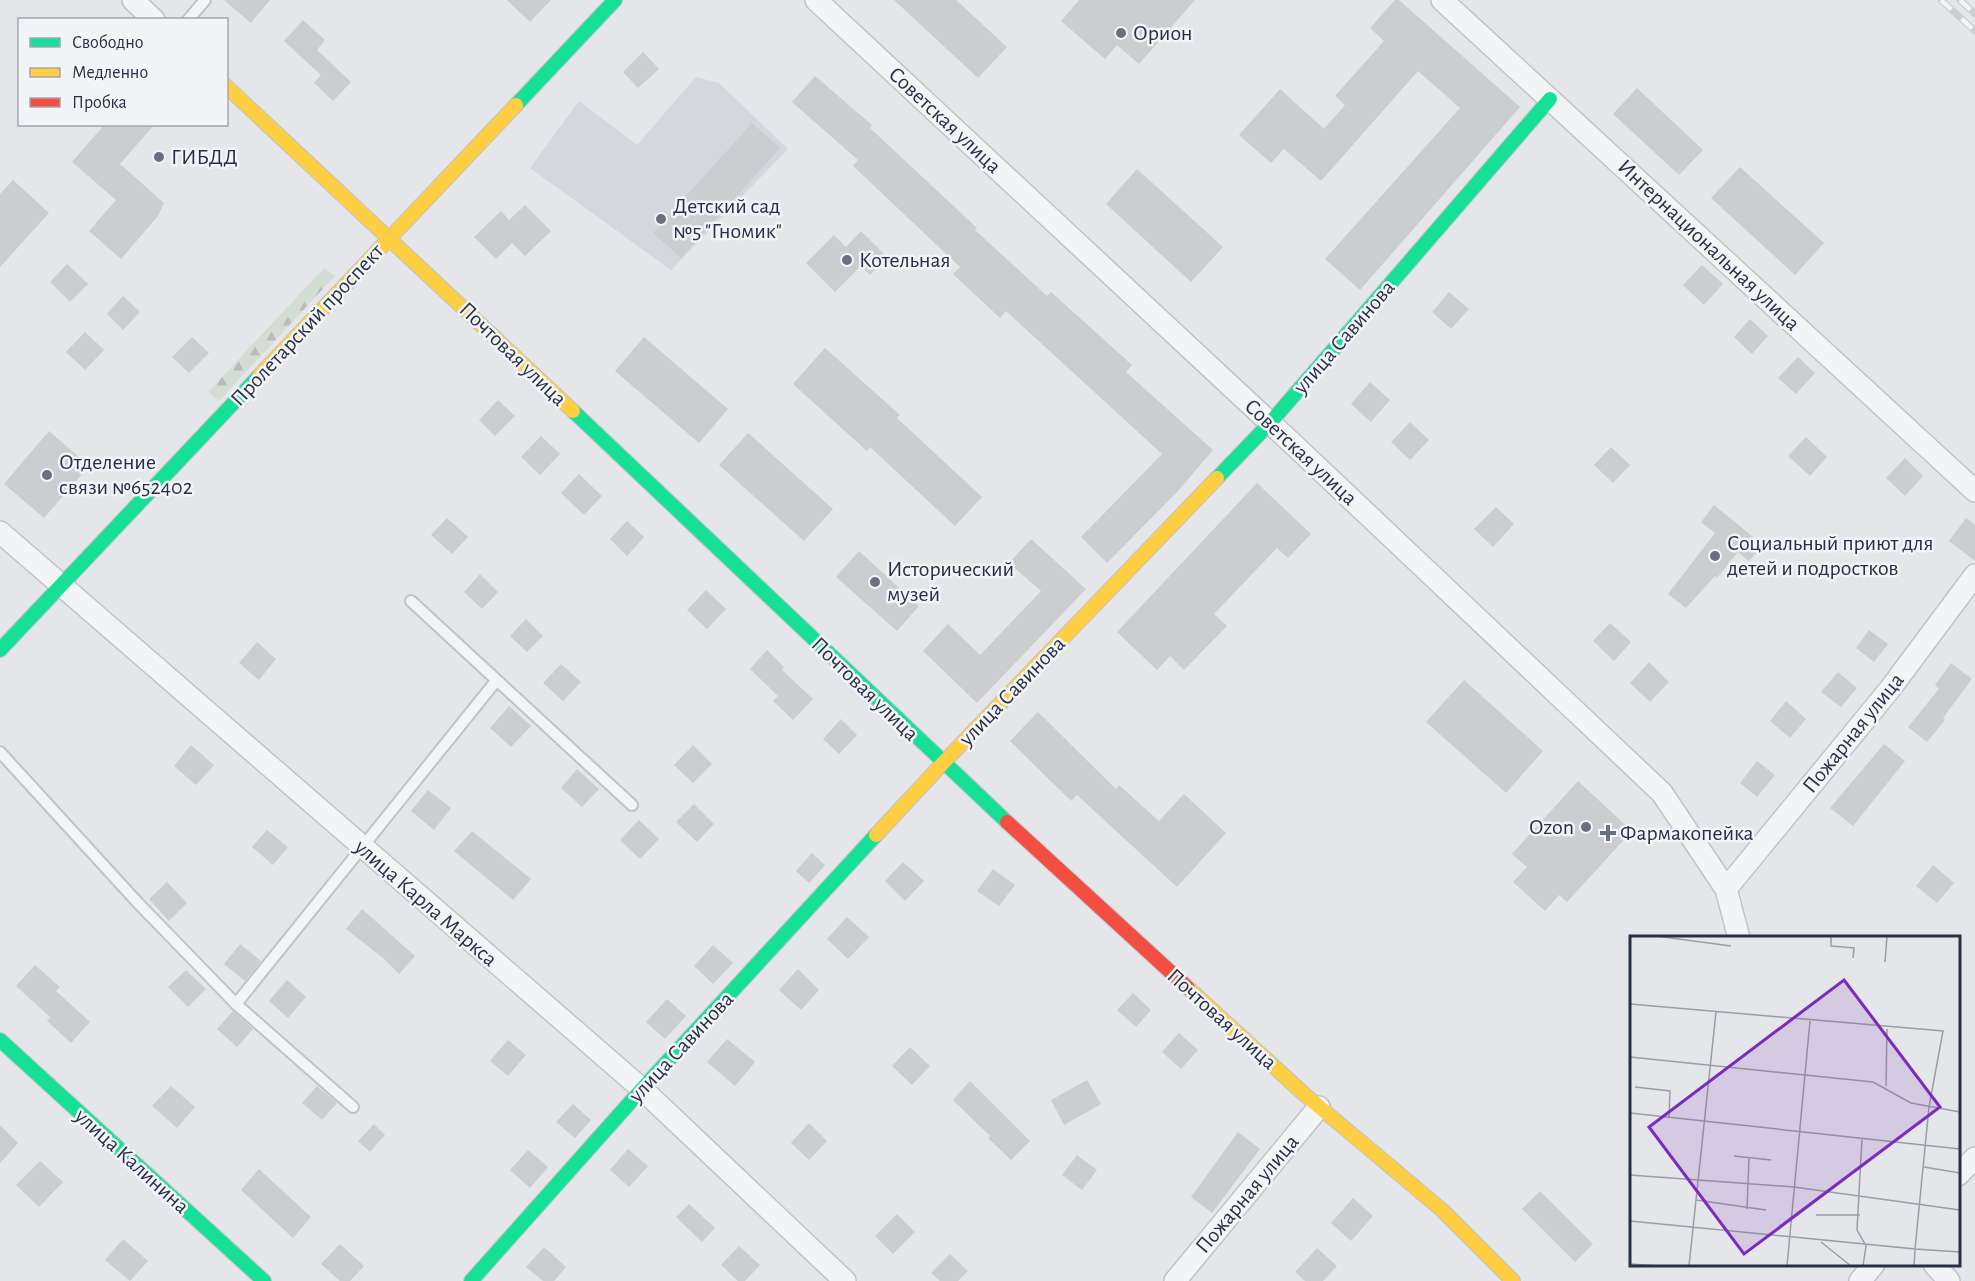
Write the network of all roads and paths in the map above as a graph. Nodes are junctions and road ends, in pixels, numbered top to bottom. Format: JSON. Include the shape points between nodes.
{"nodes":[{"id":1,"x":133,"y":0,"type":"edge"},
{"id":2,"x":205,"y":0,"type":"edge"},
{"id":3,"x":615,"y":0,"type":"edge"},
{"id":4,"x":816,"y":0,"type":"edge"},
{"id":5,"x":1442,"y":0,"type":"edge"},
{"id":6,"x":152,"y":18,"type":"edge"},
{"id":7,"x":190,"y":18,"type":"edge"},
{"id":8,"x":228,"y":89,"type":"edge"},
{"id":9,"x":1550,"y":99,"type":"junction"},
{"id":10,"x":390,"y":238,"type":"junction"},
{"id":11,"x":1270,"y":423,"type":"junction"},
{"id":12,"x":1975,"y":491,"type":"edge"},
{"id":13,"x":0,"y":532,"type":"edge"},
{"id":14,"x":1975,"y":574,"type":"edge"},
{"id":15,"x":60,"y":586,"type":"junction"},
{"id":16,"x":411,"y":602,"type":"dead end"},
{"id":17,"x":0,"y":650,"type":"edge"},
{"id":18,"x":496,"y":681,"type":"junction"},
{"id":19,"x":0,"y":752,"type":"edge"},
{"id":20,"x":943,"y":763,"type":"junction"},
{"id":21,"x":632,"y":805,"type":"dead end"},
{"id":22,"x":363,"y":848,"type":"junction"},
{"id":23,"x":1726,"y":889,"type":"junction"},
{"id":24,"x":1738,"y":936,"type":"edge"},
{"id":25,"x":236,"y":1004,"type":"junction"},
{"id":26,"x":0,"y":1040,"type":"edge"},
{"id":27,"x":642,"y":1089,"type":"junction"},
{"id":28,"x":353,"y":1107,"type":"dead end"},
{"id":29,"x":1319,"y":1107,"type":"junction"},
{"id":30,"x":1975,"y":1158,"type":"edge"},
{"id":31,"x":1960,"y":1174,"type":"edge"},
{"id":32,"x":1872,"y":1266,"type":"edge"},
{"id":33,"x":1936,"y":1266,"type":"edge"},
{"id":34,"x":264,"y":1281,"type":"edge"},
{"id":35,"x":471,"y":1281,"type":"edge"},
{"id":36,"x":845,"y":1281,"type":"edge"},
{"id":37,"x":1175,"y":1281,"type":"edge"},
{"id":38,"x":1513,"y":1281,"type":"edge"},
{"id":39,"x":1860,"y":1281,"type":"edge"},
{"id":40,"x":1949,"y":1281,"type":"edge"}],
"edges":[{"from":1,"to":6,"type":"street"},
{"from":2,"to":7,"type":"lane"},
{"from":3,"to":10,"type":"street","name":"Пролетарский проспект"},
{"from":4,"to":11,"type":"street","name":"Советская улица"},
{"from":5,"to":9,"type":"street","name":"Интернациональная улица"},
{"from":8,"to":10,"type":"street","name":"Почтовая улица"},
{"from":9,"to":11,"type":"street","name":"улица Савинова"},
{"from":9,"to":12,"type":"street","name":"Интернациональная улица"},
{"from":10,"to":15,"type":"street","name":"Пролетарский проспект"},
{"from":10,"to":20,"type":"street","name":"Почтовая улица"},
{"from":11,"to":20,"type":"street","name":"улица Савинова"},
{"from":11,"to":23,"type":"street","name":"Советская улица","via":[[1662,793]]},
{"from":13,"to":15,"type":"street","name":"улица Карла Маркса"},
{"from":14,"to":23,"type":"street","name":"Пожарная улица","via":[[1890,689]]},
{"from":15,"to":17,"type":"street","name":"Пролетарский проспект"},
{"from":15,"to":22,"type":"street","name":"улица Карла Маркса"},
{"from":16,"to":18,"type":"lane"},
{"from":18,"to":21,"type":"lane"},
{"from":18,"to":22,"type":"lane"},
{"from":19,"to":25,"type":"lane"},
{"from":20,"to":27,"type":"street","name":"улица Савинова"},
{"from":20,"to":29,"type":"street","name":"Почтовая улица"},
{"from":22,"to":25,"type":"lane"},
{"from":22,"to":27,"type":"street","name":"улица Карла Маркса"},
{"from":23,"to":24,"type":"street","name":"Советская улица"},
{"from":25,"to":28,"type":"lane"},
{"from":26,"to":34,"type":"street","name":"улица Калинина"},
{"from":27,"to":35,"type":"street","name":"улица Савинова"},
{"from":27,"to":36,"type":"street","name":"улица Карла Маркса"},
{"from":29,"to":37,"type":"street","name":"Пожарная улица"},
{"from":29,"to":38,"type":"street","name":"Почтовая улица","via":[[1442,1210]]},
{"from":30,"to":31,"type":"street"},
{"from":32,"to":39,"type":"street"},
{"from":33,"to":40,"type":"street"}]}
